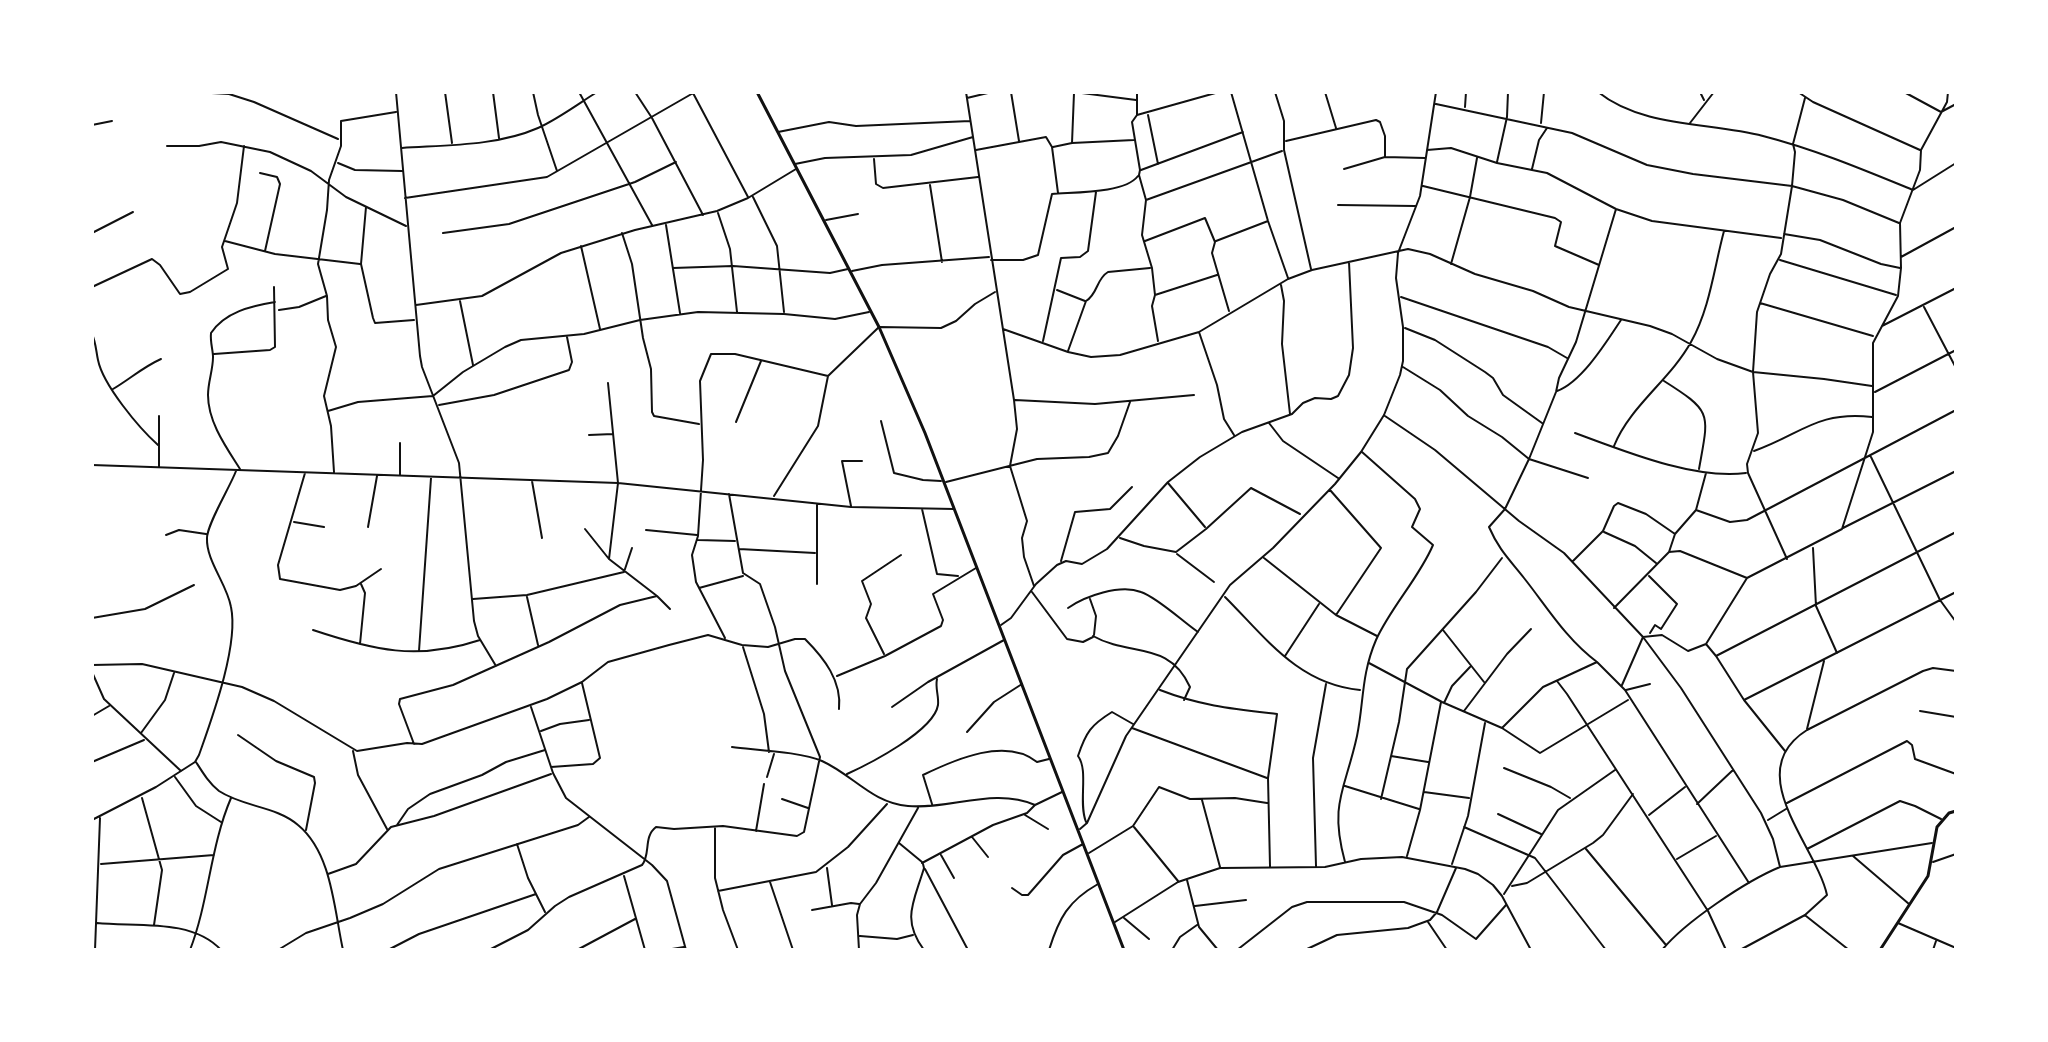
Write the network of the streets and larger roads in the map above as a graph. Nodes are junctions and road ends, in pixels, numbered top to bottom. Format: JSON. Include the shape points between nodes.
{"nodes":[{"id":1,"x":194,"y":92,"type":"edge"},
{"id":2,"x":396,"y":92,"type":"edge"},
{"id":3,"x":445,"y":92,"type":"edge"},
{"id":4,"x":493,"y":92,"type":"edge"},
{"id":5,"x":533,"y":92,"type":"edge"},
{"id":6,"x":579,"y":92,"type":"edge"},
{"id":7,"x":597,"y":92,"type":"edge"},
{"id":8,"x":635,"y":92,"type":"edge"},
{"id":9,"x":694,"y":92,"type":"edge"},
{"id":10,"x":757,"y":92,"type":"edge"},
{"id":11,"x":900,"y":92,"type":"edge"},
{"id":12,"x":923,"y":92,"type":"edge"},
{"id":13,"x":966,"y":92,"type":"edge"},
{"id":14,"x":992,"y":92,"type":"edge"},
{"id":15,"x":1011,"y":92,"type":"edge"},
{"id":16,"x":1074,"y":92,"type":"edge"},
{"id":17,"x":1137,"y":92,"type":"edge"},
{"id":18,"x":1219,"y":92,"type":"edge"},
{"id":19,"x":1231,"y":92,"type":"edge"},
{"id":20,"x":1275,"y":92,"type":"edge"},
{"id":21,"x":1325,"y":92,"type":"edge"},
{"id":22,"x":1436,"y":92,"type":"edge"},
{"id":23,"x":1466,"y":92,"type":"edge"},
{"id":24,"x":1508,"y":92,"type":"edge"},
{"id":25,"x":1544,"y":92,"type":"edge"},
{"id":26,"x":1598,"y":92,"type":"edge"},
{"id":27,"x":1700,"y":92,"type":"edge"},
{"id":28,"x":1714,"y":92,"type":"edge"},
{"id":29,"x":1798,"y":92,"type":"edge"},
{"id":30,"x":1904,"y":92,"type":"edge"},
{"id":31,"x":1948,"y":92,"type":"edge"},
{"id":32,"x":967,"y":98,"type":"junction"},
{"id":33,"x":1805,"y":98,"type":"junction"},
{"id":34,"x":584,"y":100,"type":"junction"},
{"id":35,"x":1137,"y":101,"type":"junction"},
{"id":36,"x":1704,"y":101,"type":"junction"},
{"id":37,"x":1435,"y":103,"type":"junction"},
{"id":38,"x":1956,"y":104,"type":"edge"},
{"id":39,"x":1464,"y":109,"type":"junction"},
{"id":40,"x":398,"y":111,"type":"junction"},
{"id":41,"x":1941,"y":112,"type":"junction"},
{"id":42,"x":1148,"y":114,"type":"junction"},
{"id":43,"x":1137,"y":115,"type":"junction"},
{"id":44,"x":1507,"y":117,"type":"junction"},
{"id":45,"x":652,"y":118,"type":"junction"},
{"id":46,"x":112,"y":121,"type":"dead end"},
{"id":47,"x":971,"y":121,"type":"junction"},
{"id":48,"x":1690,"y":124,"type":"junction"},
{"id":49,"x":92,"y":125,"type":"edge"},
{"id":50,"x":1540,"y":125,"type":"junction"},
{"id":51,"x":542,"y":126,"type":"junction"},
{"id":52,"x":1548,"y":126,"type":"junction"},
{"id":53,"x":1337,"y":129,"type":"junction"},
{"id":54,"x":778,"y":132,"type":"junction"},
{"id":55,"x":1243,"y":132,"type":"junction"},
{"id":56,"x":974,"y":137,"type":"junction"},
{"id":57,"x":499,"y":138,"type":"junction"},
{"id":58,"x":339,"y":139,"type":"junction"},
{"id":59,"x":1135,"y":140,"type":"junction"},
{"id":60,"x":1285,"y":141,"type":"junction"},
{"id":61,"x":608,"y":142,"type":"junction"},
{"id":62,"x":1020,"y":142,"type":"junction"},
{"id":63,"x":1072,"y":143,"type":"junction"},
{"id":64,"x":452,"y":144,"type":"junction"},
{"id":65,"x":1793,"y":144,"type":"junction"},
{"id":66,"x":167,"y":146,"type":"dead end"},
{"id":67,"x":244,"y":146,"type":"junction"},
{"id":68,"x":1052,"y":147,"type":"junction"},
{"id":69,"x":401,"y":148,"type":"junction"},
{"id":70,"x":976,"y":150,"type":"junction"},
{"id":71,"x":1284,"y":150,"type":"junction"},
{"id":72,"x":1426,"y":150,"type":"junction"},
{"id":73,"x":1921,"y":150,"type":"junction"},
{"id":74,"x":873,"y":157,"type":"junction"},
{"id":75,"x":1385,"y":157,"type":"junction"},
{"id":76,"x":1478,"y":157,"type":"junction"},
{"id":77,"x":1425,"y":158,"type":"junction"},
{"id":78,"x":337,"y":162,"type":"junction"},
{"id":79,"x":676,"y":162,"type":"junction"},
{"id":80,"x":1252,"y":163,"type":"junction"},
{"id":81,"x":1497,"y":163,"type":"junction"},
{"id":82,"x":1956,"y":163,"type":"edge"},
{"id":83,"x":1159,"y":165,"type":"junction"},
{"id":84,"x":796,"y":166,"type":"junction"},
{"id":85,"x":1344,"y":169,"type":"dead end"},
{"id":86,"x":1532,"y":169,"type":"junction"},
{"id":87,"x":1140,"y":170,"type":"junction"},
{"id":88,"x":403,"y":171,"type":"junction"},
{"id":89,"x":558,"y":172,"type":"junction"},
{"id":90,"x":260,"y":173,"type":"dead end"},
{"id":91,"x":1139,"y":175,"type":"junction"},
{"id":92,"x":979,"y":177,"type":"junction"},
{"id":93,"x":631,"y":184,"type":"junction"},
{"id":94,"x":930,"y":184,"type":"junction"},
{"id":95,"x":329,"y":185,"type":"junction"},
{"id":96,"x":1421,"y":186,"type":"junction"},
{"id":97,"x":1792,"y":186,"type":"junction"},
{"id":98,"x":1913,"y":190,"type":"junction"},
{"id":99,"x":1097,"y":191,"type":"junction"},
{"id":100,"x":1058,"y":194,"type":"junction"},
{"id":101,"x":750,"y":197,"type":"junction"},
{"id":102,"x":1470,"y":197,"type":"junction"},
{"id":103,"x":405,"y":198,"type":"junction"},
{"id":104,"x":1146,"y":200,"type":"junction"},
{"id":105,"x":1338,"y":205,"type":"dead end"},
{"id":106,"x":1416,"y":206,"type":"junction"},
{"id":107,"x":366,"y":207,"type":"junction"},
{"id":108,"x":1616,"y":209,"type":"junction"},
{"id":109,"x":717,"y":211,"type":"junction"},
{"id":110,"x":133,"y":212,"type":"dead end"},
{"id":111,"x":858,"y":214,"type":"dead end"},
{"id":112,"x":703,"y":216,"type":"junction"},
{"id":113,"x":825,"y":220,"type":"junction"},
{"id":114,"x":1268,"y":221,"type":"junction"},
{"id":115,"x":1900,"y":223,"type":"junction"},
{"id":116,"x":666,"y":225,"type":"junction"},
{"id":117,"x":652,"y":226,"type":"junction"},
{"id":118,"x":407,"y":227,"type":"junction"},
{"id":119,"x":1956,"y":227,"type":"edge"},
{"id":120,"x":1724,"y":230,"type":"junction"},
{"id":121,"x":92,"y":233,"type":"edge"},
{"id":122,"x":443,"y":233,"type":"dead end"},
{"id":123,"x":622,"y":233,"type":"junction"},
{"id":124,"x":1782,"y":236,"type":"junction"},
{"id":125,"x":225,"y":241,"type":"junction"},
{"id":126,"x":1144,"y":242,"type":"junction"},
{"id":127,"x":1215,"y":242,"type":"junction"},
{"id":128,"x":581,"y":246,"type":"junction"},
{"id":129,"x":1399,"y":249,"type":"junction"},
{"id":130,"x":264,"y":252,"type":"junction"},
{"id":131,"x":1901,"y":257,"type":"junction"},
{"id":132,"x":318,"y":258,"type":"junction"},
{"id":133,"x":990,"y":259,"type":"junction"},
{"id":134,"x":1779,"y":259,"type":"junction"},
{"id":135,"x":942,"y":262,"type":"junction"},
{"id":136,"x":1349,"y":262,"type":"junction"},
{"id":137,"x":361,"y":264,"type":"junction"},
{"id":138,"x":1451,"y":265,"type":"junction"},
{"id":139,"x":1600,"y":265,"type":"junction"},
{"id":140,"x":733,"y":266,"type":"junction"},
{"id":141,"x":673,"y":268,"type":"junction"},
{"id":142,"x":1152,"y":268,"type":"junction"},
{"id":143,"x":1901,"y":268,"type":"junction"},
{"id":144,"x":781,"y":270,"type":"junction"},
{"id":145,"x":850,"y":270,"type":"junction"},
{"id":146,"x":1312,"y":270,"type":"junction"},
{"id":147,"x":1218,"y":275,"type":"junction"},
{"id":148,"x":1288,"y":279,"type":"junction"},
{"id":149,"x":1281,"y":283,"type":"junction"},
{"id":150,"x":92,"y":287,"type":"edge"},
{"id":151,"x":274,"y":287,"type":"dead end"},
{"id":152,"x":1956,"y":288,"type":"edge"},
{"id":153,"x":1055,"y":290,"type":"junction"},
{"id":154,"x":996,"y":291,"type":"junction"},
{"id":155,"x":1155,"y":295,"type":"junction"},
{"id":156,"x":327,"y":296,"type":"junction"},
{"id":157,"x":1399,"y":296,"type":"junction"},
{"id":158,"x":1898,"y":296,"type":"junction"},
{"id":159,"x":460,"y":299,"type":"junction"},
{"id":160,"x":1086,"y":301,"type":"junction"},
{"id":161,"x":275,"y":302,"type":"junction"},
{"id":162,"x":1760,"y":303,"type":"junction"},
{"id":163,"x":416,"y":305,"type":"junction"},
{"id":164,"x":1924,"y":306,"type":"junction"},
{"id":165,"x":276,"y":310,"type":"junction"},
{"id":166,"x":870,"y":311,"type":"junction"},
{"id":167,"x":1587,"y":311,"type":"junction"},
{"id":168,"x":1229,"y":312,"type":"junction"},
{"id":169,"x":680,"y":314,"type":"junction"},
{"id":170,"x":737,"y":314,"type":"junction"},
{"id":171,"x":784,"y":314,"type":"junction"},
{"id":172,"x":1622,"y":319,"type":"junction"},
{"id":173,"x":415,"y":320,"type":"junction"},
{"id":174,"x":640,"y":320,"type":"junction"},
{"id":175,"x":1881,"y":326,"type":"junction"},
{"id":176,"x":879,"y":327,"type":"junction"},
{"id":177,"x":1403,"y":327,"type":"junction"},
{"id":178,"x":1003,"y":329,"type":"junction"},
{"id":179,"x":600,"y":330,"type":"junction"},
{"id":180,"x":1199,"y":332,"type":"junction"},
{"id":181,"x":92,"y":334,"type":"edge"},
{"id":182,"x":566,"y":336,"type":"junction"},
{"id":183,"x":1874,"y":336,"type":"junction"},
{"id":184,"x":1043,"y":342,"type":"junction"},
{"id":185,"x":1158,"y":343,"type":"junction"},
{"id":186,"x":1690,"y":344,"type":"junction"},
{"id":187,"x":1956,"y":350,"type":"edge"},
{"id":188,"x":1068,"y":352,"type":"junction"},
{"id":189,"x":1949,"y":353,"type":"junction"},
{"id":190,"x":214,"y":354,"type":"junction"},
{"id":191,"x":161,"y":359,"type":"dead end"},
{"id":192,"x":1568,"y":359,"type":"junction"},
{"id":193,"x":762,"y":360,"type":"junction"},
{"id":194,"x":473,"y":366,"type":"junction"},
{"id":195,"x":1402,"y":366,"type":"junction"},
{"id":196,"x":1956,"y":368,"type":"edge"},
{"id":197,"x":1753,"y":372,"type":"junction"},
{"id":198,"x":828,"y":376,"type":"junction"},
{"id":199,"x":1663,"y":380,"type":"junction"},
{"id":200,"x":608,"y":383,"type":"dead end"},
{"id":201,"x":1873,"y":387,"type":"junction"},
{"id":202,"x":113,"y":389,"type":"junction"},
{"id":203,"x":1556,"y":392,"type":"junction"},
{"id":204,"x":1874,"y":392,"type":"junction"},
{"id":205,"x":1194,"y":395,"type":"dead end"},
{"id":206,"x":433,"y":396,"type":"junction"},
{"id":207,"x":1014,"y":400,"type":"junction"},
{"id":208,"x":1130,"y":402,"type":"junction"},
{"id":209,"x":437,"y":405,"type":"junction"},
{"id":210,"x":1956,"y":410,"type":"edge"},
{"id":211,"x":328,"y":411,"type":"junction"},
{"id":212,"x":1290,"y":415,"type":"junction"},
{"id":213,"x":1384,"y":415,"type":"junction"},
{"id":214,"x":159,"y":416,"type":"dead end"},
{"id":215,"x":1873,"y":417,"type":"junction"},
{"id":216,"x":881,"y":421,"type":"dead end"},
{"id":217,"x":736,"y":422,"type":"dead end"},
{"id":218,"x":1268,"y":422,"type":"junction"},
{"id":219,"x":1543,"y":424,"type":"junction"},
{"id":220,"x":700,"y":425,"type":"junction"},
{"id":221,"x":1575,"y":433,"type":"dead end"},
{"id":222,"x":614,"y":434,"type":"junction"},
{"id":223,"x":589,"y":435,"type":"dead end"},
{"id":224,"x":1234,"y":436,"type":"junction"},
{"id":225,"x":400,"y":443,"type":"dead end"},
{"id":226,"x":158,"y":445,"type":"junction"},
{"id":227,"x":1614,"y":446,"type":"junction"},
{"id":228,"x":1361,"y":452,"type":"junction"},
{"id":229,"x":1752,"y":452,"type":"junction"},
{"id":230,"x":1870,"y":456,"type":"junction"},
{"id":231,"x":1529,"y":459,"type":"junction"},
{"id":232,"x":1865,"y":459,"type":"junction"},
{"id":233,"x":862,"y":461,"type":"dead end"},
{"id":234,"x":92,"y":465,"type":"edge"},
{"id":235,"x":1010,"y":466,"type":"junction"},
{"id":236,"x":159,"y":467,"type":"junction"},
{"id":237,"x":238,"y":470,"type":"junction"},
{"id":238,"x":1699,"y":470,"type":"junction"},
{"id":239,"x":1706,"y":471,"type":"junction"},
{"id":240,"x":1956,"y":471,"type":"edge"},
{"id":241,"x":305,"y":472,"type":"junction"},
{"id":242,"x":334,"y":473,"type":"junction"},
{"id":243,"x":1748,"y":473,"type":"junction"},
{"id":244,"x":377,"y":475,"type":"junction"},
{"id":245,"x":400,"y":476,"type":"junction"},
{"id":246,"x":431,"y":477,"type":"junction"},
{"id":247,"x":461,"y":478,"type":"junction"},
{"id":248,"x":1588,"y":478,"type":"dead end"},
{"id":249,"x":1340,"y":479,"type":"junction"},
{"id":250,"x":532,"y":480,"type":"junction"},
{"id":251,"x":944,"y":482,"type":"junction"},
{"id":252,"x":1168,"y":482,"type":"junction"},
{"id":253,"x":618,"y":483,"type":"junction"},
{"id":254,"x":1132,"y":487,"type":"dead end"},
{"id":255,"x":701,"y":490,"type":"junction"},
{"id":256,"x":1330,"y":490,"type":"junction"},
{"id":257,"x":729,"y":493,"type":"junction"},
{"id":258,"x":773,"y":497,"type":"junction"},
{"id":259,"x":817,"y":504,"type":"junction"},
{"id":260,"x":1894,"y":504,"type":"junction"},
{"id":261,"x":851,"y":507,"type":"junction"},
{"id":262,"x":922,"y":509,"type":"junction"},
{"id":263,"x":956,"y":509,"type":"junction"},
{"id":264,"x":1505,"y":509,"type":"junction"},
{"id":265,"x":1696,"y":510,"type":"junction"},
{"id":266,"x":1764,"y":512,"type":"junction"},
{"id":267,"x":1302,"y":516,"type":"junction"},
{"id":268,"x":293,"y":522,"type":"junction"},
{"id":269,"x":324,"y":527,"type":"dead end"},
{"id":270,"x":368,"y":527,"type":"dead end"},
{"id":271,"x":585,"y":529,"type":"dead end"},
{"id":272,"x":1206,"y":529,"type":"junction"},
{"id":273,"x":1842,"y":529,"type":"junction"},
{"id":274,"x":646,"y":530,"type":"dead end"},
{"id":275,"x":1603,"y":531,"type":"junction"},
{"id":276,"x":1956,"y":532,"type":"edge"},
{"id":277,"x":207,"y":534,"type":"junction"},
{"id":278,"x":1675,"y":534,"type":"junction"},
{"id":279,"x":166,"y":535,"type":"dead end"},
{"id":280,"x":1119,"y":537,"type":"junction"},
{"id":281,"x":542,"y":538,"type":"dead end"},
{"id":282,"x":698,"y":538,"type":"junction"},
{"id":283,"x":736,"y":541,"type":"junction"},
{"id":284,"x":1812,"y":546,"type":"junction"},
{"id":285,"x":632,"y":548,"type":"dead end"},
{"id":286,"x":739,"y":549,"type":"junction"},
{"id":287,"x":1918,"y":551,"type":"junction"},
{"id":288,"x":816,"y":552,"type":"junction"},
{"id":289,"x":1176,"y":552,"type":"junction"},
{"id":290,"x":1669,"y":552,"type":"junction"},
{"id":291,"x":901,"y":555,"type":"dead end"},
{"id":292,"x":1263,"y":557,"type":"junction"},
{"id":293,"x":1504,"y":557,"type":"junction"},
{"id":294,"x":609,"y":559,"type":"junction"},
{"id":295,"x":1787,"y":559,"type":"junction"},
{"id":296,"x":1061,"y":562,"type":"junction"},
{"id":297,"x":1572,"y":562,"type":"junction"},
{"id":298,"x":1657,"y":564,"type":"junction"},
{"id":299,"x":977,"y":567,"type":"junction"},
{"id":300,"x":381,"y":569,"type":"dead end"},
{"id":301,"x":624,"y":572,"type":"junction"},
{"id":302,"x":1647,"y":574,"type":"junction"},
{"id":303,"x":744,"y":576,"type":"junction"},
{"id":304,"x":959,"y":576,"type":"junction"},
{"id":305,"x":1747,"y":578,"type":"junction"},
{"id":306,"x":1214,"y":582,"type":"dead end"},
{"id":307,"x":360,"y":583,"type":"junction"},
{"id":308,"x":817,"y":584,"type":"dead end"},
{"id":309,"x":194,"y":585,"type":"dead end"},
{"id":310,"x":1034,"y":587,"type":"junction"},
{"id":311,"x":699,"y":588,"type":"junction"},
{"id":312,"x":1031,"y":592,"type":"junction"},
{"id":313,"x":1956,"y":592,"type":"edge"},
{"id":314,"x":527,"y":595,"type":"junction"},
{"id":315,"x":1223,"y":595,"type":"junction"},
{"id":316,"x":657,"y":596,"type":"junction"},
{"id":317,"x":1089,"y":597,"type":"junction"},
{"id":318,"x":471,"y":599,"type":"junction"},
{"id":319,"x":1940,"y":600,"type":"junction"},
{"id":320,"x":1320,"y":603,"type":"junction"},
{"id":321,"x":1816,"y":606,"type":"junction"},
{"id":322,"x":1068,"y":608,"type":"dead end"},
{"id":323,"x":1614,"y":608,"type":"junction"},
{"id":324,"x":670,"y":609,"type":"dead end"},
{"id":325,"x":1336,"y":615,"type":"junction"},
{"id":326,"x":92,"y":618,"type":"edge"},
{"id":327,"x":1956,"y":622,"type":"edge"},
{"id":328,"x":1000,"y":625,"type":"junction"},
{"id":329,"x":1442,"y":629,"type":"junction"},
{"id":330,"x":1531,"y":629,"type":"dead end"},
{"id":331,"x":313,"y":630,"type":"dead end"},
{"id":332,"x":1199,"y":633,"type":"junction"},
{"id":333,"x":1649,"y":634,"type":"junction"},
{"id":334,"x":1093,"y":636,"type":"junction"},
{"id":335,"x":1378,"y":637,"type":"junction"},
{"id":336,"x":1643,"y":637,"type":"junction"},
{"id":337,"x":725,"y":639,"type":"junction"},
{"id":338,"x":481,"y":640,"type":"junction"},
{"id":339,"x":1005,"y":640,"type":"junction"},
{"id":340,"x":1706,"y":644,"type":"junction"},
{"id":341,"x":359,"y":645,"type":"junction"},
{"id":342,"x":742,"y":645,"type":"junction"},
{"id":343,"x":777,"y":645,"type":"junction"},
{"id":344,"x":539,"y":647,"type":"junction"},
{"id":345,"x":419,"y":651,"type":"junction"},
{"id":346,"x":1837,"y":654,"type":"junction"},
{"id":347,"x":885,"y":656,"type":"junction"},
{"id":348,"x":1716,"y":656,"type":"junction"},
{"id":349,"x":1284,"y":658,"type":"junction"},
{"id":350,"x":1825,"y":661,"type":"junction"},
{"id":351,"x":1597,"y":662,"type":"junction"},
{"id":352,"x":1176,"y":663,"type":"junction"},
{"id":353,"x":1368,"y":663,"type":"junction"},
{"id":354,"x":92,"y":665,"type":"edge"},
{"id":355,"x":496,"y":666,"type":"junction"},
{"id":356,"x":1471,"y":667,"type":"junction"},
{"id":357,"x":1956,"y":671,"type":"edge"},
{"id":358,"x":92,"y":672,"type":"edge"},
{"id":359,"x":174,"y":672,"type":"junction"},
{"id":360,"x":835,"y":677,"type":"junction"},
{"id":361,"x":937,"y":679,"type":"junction"},
{"id":362,"x":1404,"y":680,"type":"junction"},
{"id":363,"x":1556,"y":680,"type":"junction"},
{"id":364,"x":222,"y":681,"type":"junction"},
{"id":365,"x":582,"y":682,"type":"junction"},
{"id":366,"x":1484,"y":682,"type":"junction"},
{"id":367,"x":1023,"y":684,"type":"junction"},
{"id":368,"x":1326,"y":684,"type":"junction"},
{"id":369,"x":1650,"y":684,"type":"dead end"},
{"id":370,"x":1622,"y":686,"type":"junction"},
{"id":371,"x":1159,"y":690,"type":"junction"},
{"id":372,"x":1361,"y":690,"type":"junction"},
{"id":373,"x":1625,"y":690,"type":"junction"},
{"id":374,"x":1631,"y":698,"type":"junction"},
{"id":375,"x":1184,"y":700,"type":"junction"},
{"id":376,"x":1744,"y":700,"type":"junction"},
{"id":377,"x":1443,"y":702,"type":"junction"},
{"id":378,"x":110,"y":705,"type":"junction"},
{"id":379,"x":530,"y":706,"type":"junction"},
{"id":380,"x":892,"y":707,"type":"dead end"},
{"id":381,"x":839,"y":709,"type":"dead end"},
{"id":382,"x":1920,"y":711,"type":"dead end"},
{"id":383,"x":1463,"y":712,"type":"junction"},
{"id":384,"x":92,"y":716,"type":"edge"},
{"id":385,"x":1956,"y":717,"type":"edge"},
{"id":386,"x":591,"y":720,"type":"junction"},
{"id":387,"x":1485,"y":722,"type":"junction"},
{"id":388,"x":1133,"y":726,"type":"junction"},
{"id":389,"x":1587,"y":726,"type":"junction"},
{"id":390,"x":1502,"y":728,"type":"junction"},
{"id":391,"x":1807,"y":730,"type":"junction"},
{"id":392,"x":539,"y":732,"type":"junction"},
{"id":393,"x":967,"y":732,"type":"dead end"},
{"id":394,"x":140,"y":734,"type":"junction"},
{"id":395,"x":238,"y":735,"type":"dead end"},
{"id":396,"x":145,"y":739,"type":"junction"},
{"id":397,"x":414,"y":744,"type":"junction"},
{"id":398,"x":732,"y":747,"type":"dead end"},
{"id":399,"x":352,"y":750,"type":"junction"},
{"id":400,"x":546,"y":750,"type":"junction"},
{"id":401,"x":769,"y":752,"type":"junction"},
{"id":402,"x":1786,"y":752,"type":"junction"},
{"id":403,"x":775,"y":753,"type":"junction"},
{"id":404,"x":1391,"y":756,"type":"junction"},
{"id":405,"x":1051,"y":759,"type":"junction"},
{"id":406,"x":820,"y":760,"type":"junction"},
{"id":407,"x":92,"y":762,"type":"edge"},
{"id":408,"x":195,"y":762,"type":"junction"},
{"id":409,"x":1429,"y":762,"type":"junction"},
{"id":410,"x":551,"y":767,"type":"junction"},
{"id":411,"x":1504,"y":768,"type":"dead end"},
{"id":412,"x":1616,"y":769,"type":"junction"},
{"id":413,"x":1734,"y":769,"type":"junction"},
{"id":414,"x":181,"y":771,"type":"junction"},
{"id":415,"x":553,"y":773,"type":"junction"},
{"id":416,"x":1956,"y":774,"type":"edge"},
{"id":417,"x":845,"y":775,"type":"junction"},
{"id":418,"x":174,"y":776,"type":"junction"},
{"id":419,"x":767,"y":777,"type":"dead end"},
{"id":420,"x":1268,"y":778,"type":"junction"},
{"id":421,"x":764,"y":784,"type":"dead end"},
{"id":422,"x":1342,"y":785,"type":"junction"},
{"id":423,"x":1686,"y":786,"type":"junction"},
{"id":424,"x":1063,"y":791,"type":"junction"},
{"id":425,"x":1423,"y":792,"type":"junction"},
{"id":426,"x":1633,"y":794,"type":"junction"},
{"id":427,"x":141,"y":796,"type":"junction"},
{"id":428,"x":231,"y":797,"type":"junction"},
{"id":429,"x":782,"y":799,"type":"dead end"},
{"id":430,"x":1202,"y":799,"type":"junction"},
{"id":431,"x":1381,"y":799,"type":"junction"},
{"id":432,"x":1470,"y":799,"type":"junction"},
{"id":433,"x":1571,"y":799,"type":"junction"},
{"id":434,"x":1956,"y":801,"type":"edge"},
{"id":435,"x":888,"y":803,"type":"junction"},
{"id":436,"x":1268,"y":803,"type":"junction"},
{"id":437,"x":1697,"y":804,"type":"junction"},
{"id":438,"x":1786,"y":804,"type":"junction"},
{"id":439,"x":1035,"y":805,"type":"junction"},
{"id":440,"x":918,"y":806,"type":"junction"},
{"id":441,"x":933,"y":806,"type":"junction"},
{"id":442,"x":809,"y":808,"type":"junction"},
{"id":443,"x":1787,"y":809,"type":"junction"},
{"id":444,"x":1420,"y":810,"type":"junction"},
{"id":445,"x":1955,"y":811,"type":"edge"},
{"id":446,"x":1498,"y":814,"type":"dead end"},
{"id":447,"x":1024,"y":815,"type":"junction"},
{"id":448,"x":100,"y":817,"type":"junction"},
{"id":449,"x":589,"y":817,"type":"junction"},
{"id":450,"x":1647,"y":817,"type":"junction"},
{"id":451,"x":92,"y":820,"type":"edge"},
{"id":452,"x":1942,"y":820,"type":"junction"},
{"id":453,"x":1766,"y":821,"type":"junction"},
{"id":454,"x":221,"y":822,"type":"junction"},
{"id":455,"x":1087,"y":823,"type":"junction"},
{"id":456,"x":396,"y":826,"type":"junction"},
{"id":457,"x":715,"y":826,"type":"junction"},
{"id":458,"x":1133,"y":826,"type":"junction"},
{"id":459,"x":1464,"y":827,"type":"junction"},
{"id":460,"x":1048,"y":829,"type":"dead end"},
{"id":461,"x":1079,"y":829,"type":"junction"},
{"id":462,"x":387,"y":830,"type":"junction"},
{"id":463,"x":305,"y":832,"type":"junction"},
{"id":464,"x":756,"y":832,"type":"junction"},
{"id":465,"x":1542,"y":835,"type":"junction"},
{"id":466,"x":1717,"y":835,"type":"junction"},
{"id":467,"x":971,"y":836,"type":"junction"},
{"id":468,"x":898,"y":842,"type":"junction"},
{"id":469,"x":517,"y":843,"type":"junction"},
{"id":470,"x":1084,"y":843,"type":"junction"},
{"id":471,"x":1933,"y":843,"type":"junction"},
{"id":472,"x":1585,"y":848,"type":"junction"},
{"id":473,"x":1806,"y":850,"type":"junction"},
{"id":474,"x":940,"y":854,"type":"junction"},
{"id":475,"x":1088,"y":854,"type":"junction"},
{"id":476,"x":1956,"y":854,"type":"edge"},
{"id":477,"x":214,"y":855,"type":"junction"},
{"id":478,"x":1530,"y":855,"type":"junction"},
{"id":479,"x":1852,"y":856,"type":"junction"},
{"id":480,"x":988,"y":857,"type":"dead end"},
{"id":481,"x":1407,"y":857,"type":"junction"},
{"id":482,"x":159,"y":859,"type":"junction"},
{"id":483,"x":646,"y":860,"type":"junction"},
{"id":484,"x":1675,"y":860,"type":"junction"},
{"id":485,"x":1814,"y":862,"type":"junction"},
{"id":486,"x":1932,"y":862,"type":"junction"},
{"id":487,"x":922,"y":863,"type":"junction"},
{"id":488,"x":1346,"y":863,"type":"junction"},
{"id":489,"x":100,"y":864,"type":"junction"},
{"id":490,"x":1451,"y":865,"type":"junction"},
{"id":491,"x":826,"y":866,"type":"junction"},
{"id":492,"x":1270,"y":867,"type":"junction"},
{"id":493,"x":1457,"y":867,"type":"junction"},
{"id":494,"x":1780,"y":867,"type":"junction"},
{"id":495,"x":924,"y":868,"type":"junction"},
{"id":496,"x":1220,"y":868,"type":"junction"},
{"id":497,"x":1316,"y":868,"type":"junction"},
{"id":498,"x":1546,"y":870,"type":"junction"},
{"id":499,"x":327,"y":874,"type":"junction"},
{"id":500,"x":92,"y":875,"type":"edge"},
{"id":501,"x":98,"y":875,"type":"junction"},
{"id":502,"x":623,"y":875,"type":"junction"},
{"id":503,"x":954,"y":878,"type":"dead end"},
{"id":504,"x":1187,"y":879,"type":"junction"},
{"id":505,"x":770,"y":881,"type":"junction"},
{"id":506,"x":1178,"y":882,"type":"junction"},
{"id":507,"x":1099,"y":883,"type":"junction"},
{"id":508,"x":1749,"y":883,"type":"junction"},
{"id":509,"x":1511,"y":886,"type":"junction"},
{"id":510,"x":1012,"y":888,"type":"dead end"},
{"id":511,"x":718,"y":891,"type":"junction"},
{"id":512,"x":536,"y":894,"type":"junction"},
{"id":513,"x":1502,"y":896,"type":"junction"},
{"id":514,"x":1246,"y":900,"type":"dead end"},
{"id":515,"x":860,"y":904,"type":"junction"},
{"id":516,"x":1506,"y":904,"type":"junction"},
{"id":517,"x":1909,"y":904,"type":"junction"},
{"id":518,"x":832,"y":906,"type":"junction"},
{"id":519,"x":1193,"y":906,"type":"junction"},
{"id":520,"x":812,"y":910,"type":"dead end"},
{"id":521,"x":1708,"y":911,"type":"junction"},
{"id":522,"x":1437,"y":912,"type":"junction"},
{"id":523,"x":546,"y":915,"type":"junction"},
{"id":524,"x":1805,"y":915,"type":"junction"},
{"id":525,"x":1123,"y":917,"type":"junction"},
{"id":526,"x":636,"y":918,"type":"junction"},
{"id":527,"x":1427,"y":921,"type":"junction"},
{"id":528,"x":1114,"y":922,"type":"junction"},
{"id":529,"x":1897,"y":922,"type":"junction"},
{"id":530,"x":96,"y":923,"type":"junction"},
{"id":531,"x":337,"y":923,"type":"junction"},
{"id":532,"x":1198,"y":924,"type":"junction"},
{"id":533,"x":154,"y":925,"type":"junction"},
{"id":534,"x":196,"y":935,"type":"junction"},
{"id":535,"x":859,"y":935,"type":"junction"},
{"id":536,"x":913,"y":935,"type":"junction"},
{"id":537,"x":1149,"y":939,"type":"dead end"},
{"id":538,"x":1936,"y":940,"type":"junction"},
{"id":539,"x":1666,"y":945,"type":"junction"},
{"id":540,"x":686,"y":948,"type":"edge"},
{"id":541,"x":1956,"y":948,"type":"edge"},
{"id":542,"x":95,"y":950,"type":"edge"},
{"id":543,"x":190,"y":950,"type":"edge"},
{"id":544,"x":221,"y":950,"type":"edge"},
{"id":545,"x":278,"y":950,"type":"edge"},
{"id":546,"x":343,"y":950,"type":"edge"},
{"id":547,"x":388,"y":950,"type":"edge"},
{"id":548,"x":489,"y":950,"type":"edge"},
{"id":549,"x":577,"y":950,"type":"edge"},
{"id":550,"x":645,"y":950,"type":"edge"},
{"id":551,"x":666,"y":950,"type":"edge"},
{"id":552,"x":738,"y":950,"type":"edge"},
{"id":553,"x":793,"y":950,"type":"edge"},
{"id":554,"x":859,"y":950,"type":"edge"},
{"id":555,"x":924,"y":950,"type":"edge"},
{"id":556,"x":968,"y":950,"type":"edge"},
{"id":557,"x":1049,"y":950,"type":"edge"},
{"id":558,"x":1124,"y":950,"type":"edge"},
{"id":559,"x":1172,"y":950,"type":"edge"},
{"id":560,"x":1218,"y":950,"type":"edge"},
{"id":561,"x":1237,"y":950,"type":"edge"},
{"id":562,"x":1305,"y":950,"type":"edge"},
{"id":563,"x":1447,"y":950,"type":"edge"},
{"id":564,"x":1531,"y":950,"type":"edge"},
{"id":565,"x":1606,"y":950,"type":"edge"},
{"id":566,"x":1662,"y":950,"type":"edge"},
{"id":567,"x":1726,"y":950,"type":"edge"},
{"id":568,"x":1740,"y":950,"type":"edge"},
{"id":569,"x":1849,"y":950,"type":"edge"},
{"id":570,"x":1880,"y":950,"type":"edge"},
{"id":571,"x":1933,"y":950,"type":"edge"}],
"edges":[{"from":1,"to":58,"type":"street","via":[[254,102]]},
{"from":2,"to":40,"type":"street"},
{"from":3,"to":64,"type":"street"},
{"from":4,"to":57,"type":"street"},
{"from":5,"to":51,"type":"street"},
{"from":6,"to":34,"type":"street"},
{"from":7,"to":34,"type":"street"},
{"from":8,"to":45,"type":"street"},
{"from":9,"to":45,"type":"street"},
{"from":9,"to":101,"type":"street"},
{"from":10,"to":54,"type":"street"},
{"from":11,"to":12,"type":"street"},
{"from":13,"to":32,"type":"street"},
{"from":14,"to":32,"type":"street"},
{"from":15,"to":62,"type":"street"},
{"from":16,"to":35,"type":"street"},
{"from":16,"to":63,"type":"street"},
{"from":17,"to":35,"type":"street"},
{"from":18,"to":42,"type":"street"},
{"from":19,"to":55,"type":"street"},
{"from":20,"to":60,"type":"street"},
{"from":21,"to":53,"type":"street"},
{"from":22,"to":37,"type":"street"},
{"from":23,"to":39,"type":"street"},
{"from":24,"to":44,"type":"street"},
{"from":25,"to":50,"type":"street"},
{"from":26,"to":48,"type":"street","via":[[1634,110]]},
{"from":27,"to":36,"type":"street"},
{"from":28,"to":36,"type":"street"},
{"from":29,"to":33,"type":"street"},
{"from":30,"to":41,"type":"street"},
{"from":31,"to":41,"type":"street"},
{"from":32,"to":47,"type":"street"},
{"from":33,"to":65,"type":"street"},
{"from":33,"to":73,"type":"street"},
{"from":34,"to":51,"type":"street"},
{"from":34,"to":61,"type":"street"},
{"from":35,"to":43,"type":"street"},
{"from":36,"to":48,"type":"street"},
{"from":37,"to":39,"type":"street"},
{"from":37,"to":72,"type":"street"},
{"from":38,"to":41,"type":"street"},
{"from":39,"to":44,"type":"street"},
{"from":40,"to":58,"type":"street","via":[[342,120]]},
{"from":40,"to":69,"type":"street"},
{"from":41,"to":73,"type":"street"},
{"from":42,"to":43,"type":"street"},
{"from":42,"to":83,"type":"street"},
{"from":43,"to":59,"type":"street","via":[[1132,122]]},
{"from":44,"to":50,"type":"street"},
{"from":44,"to":81,"type":"street"},
{"from":45,"to":61,"type":"street"},
{"from":45,"to":79,"type":"street"},
{"from":46,"to":49,"type":"street"},
{"from":47,"to":54,"type":"street","via":[[856,126],[829,122]]},
{"from":47,"to":56,"type":"street"},
{"from":48,"to":65,"type":"street"},
{"from":50,"to":52,"type":"street"},
{"from":51,"to":57,"type":"street"},
{"from":51,"to":89,"type":"street"},
{"from":52,"to":86,"type":"street"},
{"from":52,"to":97,"type":"street","via":[[1592,139],[1647,165]]},
{"from":53,"to":60,"type":"street"},
{"from":53,"to":75,"type":"street","via":[[1380,122]]},
{"from":54,"to":84,"type":"street"},
{"from":55,"to":80,"type":"street"},
{"from":55,"to":83,"type":"street"},
{"from":56,"to":70,"type":"street"},
{"from":56,"to":74,"type":"street","via":[[911,155]]},
{"from":57,"to":64,"type":"street"},
{"from":58,"to":78,"type":"street"},
{"from":59,"to":63,"type":"street"},
{"from":59,"to":87,"type":"street"},
{"from":60,"to":71,"type":"street"},
{"from":61,"to":89,"type":"street"},
{"from":61,"to":93,"type":"street"},
{"from":62,"to":68,"type":"street","via":[[1046,137]]},
{"from":62,"to":70,"type":"street"},
{"from":63,"to":68,"type":"street"},
{"from":64,"to":69,"type":"street"},
{"from":65,"to":97,"type":"street"},
{"from":65,"to":98,"type":"street"},
{"from":66,"to":67,"type":"street"},
{"from":67,"to":95,"type":"street","via":[[283,156]]},
{"from":67,"to":125,"type":"street","via":[[237,203]]},
{"from":68,"to":100,"type":"street"},
{"from":69,"to":88,"type":"street"},
{"from":70,"to":92,"type":"street"},
{"from":71,"to":80,"type":"street"},
{"from":71,"to":146,"type":"street"},
{"from":72,"to":76,"type":"street","via":[[1451,148]]},
{"from":72,"to":77,"type":"street"},
{"from":73,"to":98,"type":"street"},
{"from":74,"to":84,"type":"street","via":[[825,158]]},
{"from":74,"to":94,"type":"street","via":[[879,187]]},
{"from":75,"to":77,"type":"street"},
{"from":75,"to":85,"type":"street"},
{"from":76,"to":81,"type":"street"},
{"from":76,"to":102,"type":"street"},
{"from":77,"to":96,"type":"street"},
{"from":78,"to":88,"type":"street","via":[[355,170]]},
{"from":78,"to":95,"type":"street"},
{"from":79,"to":93,"type":"street"},
{"from":79,"to":112,"type":"street"},
{"from":80,"to":104,"type":"street"},
{"from":80,"to":114,"type":"street"},
{"from":81,"to":86,"type":"street"},
{"from":82,"to":98,"type":"street"},
{"from":83,"to":87,"type":"street"},
{"from":84,"to":101,"type":"street"},
{"from":84,"to":113,"type":"street"},
{"from":86,"to":108,"type":"street"},
{"from":87,"to":91,"type":"street"},
{"from":88,"to":103,"type":"street"},
{"from":89,"to":103,"type":"street","via":[[536,180]]},
{"from":90,"to":130,"type":"street","via":[[280,180]]},
{"from":91,"to":99,"type":"street","via":[[1134,182]]},
{"from":91,"to":104,"type":"street"},
{"from":92,"to":94,"type":"street"},
{"from":92,"to":133,"type":"street"},
{"from":93,"to":117,"type":"street"},
{"from":93,"to":122,"type":"street","via":[[509,224]]},
{"from":94,"to":135,"type":"street"},
{"from":95,"to":107,"type":"street"},
{"from":95,"to":132,"type":"street"},
{"from":96,"to":102,"type":"street"},
{"from":96,"to":106,"type":"street"},
{"from":97,"to":115,"type":"street"},
{"from":97,"to":124,"type":"street"},
{"from":98,"to":115,"type":"street"},
{"from":99,"to":100,"type":"street"},
{"from":99,"to":153,"type":"street","via":[[1088,251],[1061,258]]},
{"from":100,"to":133,"type":"street","via":[[1050,196],[1038,255]]},
{"from":101,"to":109,"type":"street"},
{"from":101,"to":144,"type":"street","via":[[772,231]]},
{"from":102,"to":138,"type":"street"},
{"from":102,"to":139,"type":"street","via":[[1560,220],[1555,246]]},
{"from":103,"to":118,"type":"street"},
{"from":104,"to":126,"type":"street"},
{"from":105,"to":106,"type":"street"},
{"from":106,"to":129,"type":"street"},
{"from":107,"to":118,"type":"street"},
{"from":107,"to":137,"type":"street"},
{"from":108,"to":120,"type":"street","via":[[1665,223]]},
{"from":108,"to":139,"type":"street"},
{"from":109,"to":112,"type":"street"},
{"from":109,"to":140,"type":"street"},
{"from":110,"to":121,"type":"street"},
{"from":111,"to":113,"type":"street"},
{"from":112,"to":116,"type":"street"},
{"from":113,"to":145,"type":"street"},
{"from":114,"to":127,"type":"street"},
{"from":114,"to":148,"type":"street"},
{"from":115,"to":131,"type":"street"},
{"from":116,"to":117,"type":"street"},
{"from":116,"to":141,"type":"street"},
{"from":117,"to":123,"type":"street"},
{"from":118,"to":163,"type":"street"},
{"from":119,"to":131,"type":"street"},
{"from":120,"to":124,"type":"street"},
{"from":120,"to":186,"type":"street","via":[[1707,302]]},
{"from":123,"to":128,"type":"street"},
{"from":123,"to":174,"type":"street"},
{"from":124,"to":134,"type":"street"},
{"from":124,"to":143,"type":"street","via":[[1820,240]]},
{"from":125,"to":130,"type":"street"},
{"from":125,"to":150,"type":"street","via":[[228,269],[184,294],[152,259]]},
{"from":126,"to":127,"type":"street","via":[[1202,218]]},
{"from":126,"to":142,"type":"street"},
{"from":127,"to":147,"type":"street"},
{"from":128,"to":159,"type":"street","via":[[489,292]]},
{"from":128,"to":179,"type":"street"},
{"from":129,"to":136,"type":"street"},
{"from":129,"to":138,"type":"street","via":[[1418,250]]},
{"from":129,"to":157,"type":"street"},
{"from":130,"to":132,"type":"street"},
{"from":131,"to":143,"type":"street"},
{"from":132,"to":137,"type":"street"},
{"from":132,"to":156,"type":"street"},
{"from":133,"to":135,"type":"street"},
{"from":133,"to":154,"type":"street"},
{"from":134,"to":158,"type":"street"},
{"from":134,"to":162,"type":"street"},
{"from":135,"to":145,"type":"street"},
{"from":136,"to":146,"type":"street"},
{"from":136,"to":212,"type":"street","via":[[1353,348],[1345,385],[1335,398],[1315,398]]},
{"from":137,"to":173,"type":"street","via":[[375,323]]},
{"from":138,"to":167,"type":"street"},
{"from":139,"to":167,"type":"street"},
{"from":140,"to":141,"type":"street"},
{"from":140,"to":144,"type":"street"},
{"from":140,"to":170,"type":"street"},
{"from":141,"to":169,"type":"street"},
{"from":142,"to":155,"type":"street"},
{"from":142,"to":160,"type":"street","via":[[1108,272]]},
{"from":143,"to":158,"type":"street"},
{"from":144,"to":145,"type":"street"},
{"from":144,"to":171,"type":"street"},
{"from":145,"to":166,"type":"street"},
{"from":146,"to":148,"type":"street"},
{"from":147,"to":155,"type":"street"},
{"from":147,"to":168,"type":"street"},
{"from":148,"to":149,"type":"street"},
{"from":149,"to":168,"type":"street"},
{"from":149,"to":212,"type":"street"},
{"from":151,"to":161,"type":"street"},
{"from":152,"to":164,"type":"street"},
{"from":153,"to":160,"type":"street"},
{"from":153,"to":184,"type":"street"},
{"from":154,"to":176,"type":"street","via":[[949,326]]},
{"from":154,"to":178,"type":"street"},
{"from":155,"to":185,"type":"street"},
{"from":156,"to":165,"type":"street"},
{"from":156,"to":211,"type":"street","via":[[336,347],[324,396]]},
{"from":157,"to":177,"type":"street"},
{"from":157,"to":192,"type":"street","via":[[1548,347]]},
{"from":158,"to":175,"type":"street"},
{"from":159,"to":163,"type":"street"},
{"from":159,"to":194,"type":"street"},
{"from":160,"to":188,"type":"street"},
{"from":161,"to":165,"type":"street"},
{"from":161,"to":190,"type":"street","via":[[241,310],[220,323],[211,333]]},
{"from":162,"to":183,"type":"street"},
{"from":162,"to":197,"type":"street"},
{"from":163,"to":173,"type":"street"},
{"from":164,"to":175,"type":"street"},
{"from":164,"to":189,"type":"street"},
{"from":165,"to":190,"type":"street","via":[[275,347]]},
{"from":166,"to":171,"type":"street","via":[[835,319]]},
{"from":166,"to":176,"type":"street"},
{"from":167,"to":172,"type":"street"},
{"from":167,"to":192,"type":"street"},
{"from":168,"to":180,"type":"street"},
{"from":169,"to":170,"type":"street"},
{"from":169,"to":174,"type":"street"},
{"from":170,"to":171,"type":"street"},
{"from":172,"to":186,"type":"street"},
{"from":172,"to":203,"type":"street","via":[[1591,362]]},
{"from":173,"to":206,"type":"street","via":[[422,367]]},
{"from":174,"to":179,"type":"street"},
{"from":174,"to":220,"type":"street","via":[[654,416]]},
{"from":175,"to":183,"type":"street"},
{"from":176,"to":198,"type":"street"},
{"from":176,"to":251,"type":"street"},
{"from":177,"to":195,"type":"street"},
{"from":177,"to":219,"type":"street","via":[[1485,372],[1503,395]]},
{"from":178,"to":184,"type":"street"},
{"from":178,"to":207,"type":"street"},
{"from":179,"to":182,"type":"street"},
{"from":180,"to":185,"type":"street"},
{"from":180,"to":224,"type":"street","via":[[1224,419]]},
{"from":181,"to":202,"type":"street"},
{"from":182,"to":194,"type":"street","via":[[513,342]]},
{"from":182,"to":209,"type":"street","via":[[569,370],[494,395]]},
{"from":183,"to":201,"type":"street"},
{"from":184,"to":188,"type":"street"},
{"from":185,"to":188,"type":"street","via":[[1106,357]]},
{"from":186,"to":197,"type":"street"},
{"from":186,"to":199,"type":"street"},
{"from":187,"to":189,"type":"street"},
{"from":189,"to":196,"type":"street"},
{"from":189,"to":204,"type":"street"},
{"from":190,"to":237,"type":"street","via":[[209,407]]},
{"from":191,"to":202,"type":"street"},
{"from":192,"to":203,"type":"street"},
{"from":193,"to":198,"type":"street"},
{"from":193,"to":217,"type":"street"},
{"from":193,"to":220,"type":"street","via":[[709,356],[700,381]]},
{"from":194,"to":206,"type":"street"},
{"from":195,"to":213,"type":"street"},
{"from":195,"to":231,"type":"street"},
{"from":197,"to":201,"type":"street"},
{"from":197,"to":229,"type":"street","via":[[1758,433]]},
{"from":198,"to":258,"type":"street","via":[[818,426]]},
{"from":199,"to":227,"type":"street"},
{"from":199,"to":238,"type":"street","via":[[1706,416]]},
{"from":200,"to":222,"type":"street"},
{"from":201,"to":204,"type":"street"},
{"from":202,"to":226,"type":"street"},
{"from":203,"to":219,"type":"street"},
{"from":204,"to":215,"type":"street"},
{"from":205,"to":208,"type":"street"},
{"from":206,"to":209,"type":"street"},
{"from":206,"to":211,"type":"street","via":[[372,400]]},
{"from":207,"to":208,"type":"street"},
{"from":207,"to":235,"type":"street","via":[[1017,429]]},
{"from":208,"to":235,"type":"street","via":[[1108,453]]},
{"from":209,"to":247,"type":"street","via":[[457,453]]},
{"from":210,"to":230,"type":"street"},
{"from":211,"to":242,"type":"street"},
{"from":212,"to":218,"type":"street"},
{"from":213,"to":228,"type":"street"},
{"from":213,"to":264,"type":"street"},
{"from":214,"to":226,"type":"street"},
{"from":215,"to":229,"type":"street","via":[[1824,418]]},
{"from":215,"to":232,"type":"street"},
{"from":216,"to":251,"type":"street","via":[[894,473]]},
{"from":218,"to":224,"type":"street"},
{"from":218,"to":249,"type":"street","via":[[1283,441]]},
{"from":219,"to":231,"type":"street"},
{"from":220,"to":255,"type":"street"},
{"from":221,"to":227,"type":"street"},
{"from":222,"to":223,"type":"street"},
{"from":222,"to":253,"type":"street"},
{"from":224,"to":252,"type":"street"},
{"from":225,"to":245,"type":"street"},
{"from":226,"to":236,"type":"street"},
{"from":227,"to":238,"type":"street"},
{"from":228,"to":249,"type":"street"},
{"from":228,"to":335,"type":"street","via":[[1415,499],[1420,509],[1412,527],[1433,545]]},
{"from":229,"to":243,"type":"street"},
{"from":230,"to":232,"type":"street"},
{"from":230,"to":260,"type":"street"},
{"from":231,"to":248,"type":"street"},
{"from":231,"to":264,"type":"street"},
{"from":232,"to":266,"type":"street"},
{"from":232,"to":273,"type":"street"},
{"from":233,"to":261,"type":"street","via":[[842,461]]},
{"from":234,"to":236,"type":"street"},
{"from":235,"to":251,"type":"street"},
{"from":235,"to":310,"type":"street","via":[[1027,524],[1024,557]]},
{"from":236,"to":237,"type":"street"},
{"from":237,"to":241,"type":"street"},
{"from":237,"to":277,"type":"street"},
{"from":238,"to":239,"type":"street"},
{"from":239,"to":243,"type":"street"},
{"from":239,"to":265,"type":"street"},
{"from":240,"to":260,"type":"street"},
{"from":241,"to":242,"type":"street"},
{"from":241,"to":268,"type":"street"},
{"from":242,"to":244,"type":"street"},
{"from":243,"to":266,"type":"street"},
{"from":244,"to":245,"type":"street"},
{"from":244,"to":270,"type":"street"},
{"from":245,"to":246,"type":"street"},
{"from":246,"to":247,"type":"street"},
{"from":246,"to":345,"type":"street"},
{"from":247,"to":250,"type":"street"},
{"from":247,"to":318,"type":"street"},
{"from":249,"to":256,"type":"street"},
{"from":250,"to":253,"type":"street"},
{"from":250,"to":281,"type":"street"},
{"from":251,"to":263,"type":"street"},
{"from":252,"to":272,"type":"street"},
{"from":252,"to":280,"type":"street"},
{"from":253,"to":255,"type":"street"},
{"from":253,"to":294,"type":"street"},
{"from":254,"to":296,"type":"street","via":[[1110,509],[1075,512]]},
{"from":255,"to":257,"type":"street"},
{"from":255,"to":282,"type":"street"},
{"from":256,"to":267,"type":"street"},
{"from":256,"to":325,"type":"street","via":[[1381,548]]},
{"from":257,"to":258,"type":"street"},
{"from":257,"to":283,"type":"street"},
{"from":258,"to":259,"type":"street"},
{"from":259,"to":261,"type":"street"},
{"from":259,"to":288,"type":"street"},
{"from":260,"to":273,"type":"street"},
{"from":260,"to":287,"type":"street"},
{"from":261,"to":262,"type":"street"},
{"from":262,"to":263,"type":"street"},
{"from":262,"to":304,"type":"street","via":[[935,570],[939,576]]},
{"from":263,"to":299,"type":"street"},
{"from":264,"to":293,"type":"street","via":[[1489,527]]},
{"from":264,"to":297,"type":"street"},
{"from":265,"to":266,"type":"street","via":[[1739,523]]},
{"from":265,"to":278,"type":"street"},
{"from":266,"to":295,"type":"street"},
{"from":267,"to":272,"type":"street","via":[[1251,488]]},
{"from":267,"to":292,"type":"street"},
{"from":268,"to":269,"type":"street"},
{"from":268,"to":307,"type":"street","via":[[278,565],[280,579],[340,590]]},
{"from":271,"to":294,"type":"street"},
{"from":272,"to":289,"type":"street"},
{"from":273,"to":284,"type":"street"},
{"from":274,"to":282,"type":"street"},
{"from":275,"to":278,"type":"street","via":[[1618,503]]},
{"from":275,"to":297,"type":"street"},
{"from":275,"to":298,"type":"street"},
{"from":276,"to":287,"type":"street"},
{"from":277,"to":279,"type":"street","via":[[185,530]]},
{"from":277,"to":364,"type":"street","via":[[232,611]]},
{"from":278,"to":290,"type":"street"},
{"from":280,"to":289,"type":"street"},
{"from":280,"to":296,"type":"street","via":[[1082,564]]},
{"from":282,"to":283,"type":"street"},
{"from":282,"to":311,"type":"street","via":[[692,555]]},
{"from":283,"to":286,"type":"street"},
{"from":284,"to":295,"type":"street"},
{"from":284,"to":321,"type":"street"},
{"from":285,"to":301,"type":"street"},
{"from":286,"to":288,"type":"street"},
{"from":286,"to":303,"type":"street"},
{"from":287,"to":319,"type":"street"},
{"from":287,"to":321,"type":"street"},
{"from":288,"to":308,"type":"street"},
{"from":289,"to":306,"type":"street"},
{"from":290,"to":298,"type":"street"},
{"from":290,"to":305,"type":"street","via":[[1680,551]]},
{"from":291,"to":347,"type":"street","via":[[862,581],[871,604],[867,623]]},
{"from":292,"to":315,"type":"street"},
{"from":292,"to":320,"type":"street"},
{"from":293,"to":329,"type":"street"},
{"from":293,"to":351,"type":"street","via":[[1572,641]]},
{"from":294,"to":301,"type":"street"},
{"from":295,"to":305,"type":"street"},
{"from":296,"to":310,"type":"street"},
{"from":297,"to":323,"type":"street"},
{"from":298,"to":302,"type":"street"},
{"from":299,"to":304,"type":"street"},
{"from":299,"to":328,"type":"street"},
{"from":300,"to":307,"type":"street"},
{"from":301,"to":314,"type":"street"},
{"from":301,"to":316,"type":"street"},
{"from":302,"to":323,"type":"street"},
{"from":302,"to":333,"type":"street","via":[[1677,604],[1661,629],[1655,625]]},
{"from":303,"to":311,"type":"street"},
{"from":303,"to":343,"type":"street","via":[[760,584]]},
{"from":304,"to":347,"type":"street","via":[[933,596],[943,623]]},
{"from":305,"to":340,"type":"street"},
{"from":307,"to":341,"type":"street","via":[[365,593]]},
{"from":309,"to":326,"type":"street","via":[[145,609]]},
{"from":310,"to":312,"type":"street"},
{"from":311,"to":337,"type":"street"},
{"from":312,"to":328,"type":"street"},
{"from":312,"to":334,"type":"street","via":[[1067,639],[1083,642]]},
{"from":313,"to":319,"type":"street"},
{"from":314,"to":318,"type":"street"},
{"from":314,"to":344,"type":"street"},
{"from":315,"to":332,"type":"street"},
{"from":315,"to":349,"type":"street"},
{"from":316,"to":324,"type":"street"},
{"from":316,"to":344,"type":"street","via":[[620,605]]},
{"from":317,"to":322,"type":"street"},
{"from":317,"to":332,"type":"street","via":[[1140,591]]},
{"from":317,"to":334,"type":"street","via":[[1096,616]]},
{"from":318,"to":338,"type":"street"},
{"from":319,"to":327,"type":"street"},
{"from":319,"to":346,"type":"street"},
{"from":320,"to":325,"type":"street"},
{"from":320,"to":349,"type":"street"},
{"from":321,"to":346,"type":"street"},
{"from":321,"to":348,"type":"street"},
{"from":323,"to":336,"type":"street"},
{"from":325,"to":335,"type":"street"},
{"from":328,"to":339,"type":"street"},
{"from":329,"to":356,"type":"street"},
{"from":329,"to":362,"type":"street","via":[[1411,662]]},
{"from":330,"to":366,"type":"street"},
{"from":331,"to":341,"type":"street"},
{"from":332,"to":352,"type":"street"},
{"from":333,"to":336,"type":"street"},
{"from":333,"to":340,"type":"street","via":[[1662,635],[1686,651]]},
{"from":334,"to":352,"type":"street"},
{"from":335,"to":353,"type":"street"},
{"from":336,"to":370,"type":"street"},
{"from":336,"to":413,"type":"street"},
{"from":337,"to":342,"type":"street"},
{"from":337,"to":365,"type":"street","via":[[708,635],[612,661]]},
{"from":338,"to":345,"type":"street"},
{"from":338,"to":355,"type":"street"},
{"from":339,"to":361,"type":"street"},
{"from":339,"to":367,"type":"street"},
{"from":340,"to":348,"type":"street"},
{"from":341,"to":345,"type":"street"},
{"from":342,"to":343,"type":"street"},
{"from":342,"to":401,"type":"street","via":[[764,714]]},
{"from":343,"to":360,"type":"street","via":[[805,639]]},
{"from":343,"to":406,"type":"street"},
{"from":344,"to":355,"type":"street"},
{"from":346,"to":350,"type":"street"},
{"from":347,"to":360,"type":"street"},
{"from":348,"to":376,"type":"street"},
{"from":349,"to":368,"type":"street"},
{"from":350,"to":376,"type":"street"},
{"from":350,"to":391,"type":"street"},
{"from":351,"to":363,"type":"street"},
{"from":351,"to":370,"type":"street"},
{"from":352,"to":371,"type":"street"},
{"from":352,"to":375,"type":"street","via":[[1190,687]]},
{"from":353,"to":362,"type":"street"},
{"from":353,"to":372,"type":"street"},
{"from":354,"to":359,"type":"street","via":[[132,663]]},
{"from":355,"to":397,"type":"street","via":[[400,699]]},
{"from":356,"to":366,"type":"street"},
{"from":356,"to":377,"type":"street"},
{"from":357,"to":391,"type":"street","via":[[1923,671]]},
{"from":358,"to":378,"type":"street"},
{"from":359,"to":364,"type":"street"},
{"from":359,"to":394,"type":"street","via":[[165,700]]},
{"from":360,"to":381,"type":"street"},
{"from":361,"to":380,"type":"street"},
{"from":361,"to":417,"type":"street","via":[[937,708],[928,721],[895,749]]},
{"from":362,"to":377,"type":"street"},
{"from":362,"to":404,"type":"street"},
{"from":363,"to":389,"type":"street"},
{"from":363,"to":390,"type":"street","via":[[1538,690]]},
{"from":364,"to":399,"type":"street","via":[[274,701]]},
{"from":364,"to":408,"type":"street"},
{"from":365,"to":379,"type":"street"},
{"from":365,"to":386,"type":"street"},
{"from":366,"to":383,"type":"street"},
{"from":367,"to":393,"type":"street","via":[[994,702]]},
{"from":367,"to":405,"type":"street"},
{"from":368,"to":372,"type":"street"},
{"from":368,"to":497,"type":"street","via":[[1313,758]]},
{"from":369,"to":373,"type":"street"},
{"from":370,"to":373,"type":"street"},
{"from":371,"to":375,"type":"street"},
{"from":371,"to":388,"type":"street"},
{"from":372,"to":422,"type":"street","via":[[1356,739]]},
{"from":373,"to":374,"type":"street"},
{"from":374,"to":389,"type":"street"},
{"from":374,"to":423,"type":"street"},
{"from":375,"to":420,"type":"street","via":[[1277,714]]},
{"from":376,"to":402,"type":"street"},
{"from":377,"to":383,"type":"street"},
{"from":377,"to":409,"type":"street"},
{"from":378,"to":384,"type":"street"},
{"from":378,"to":394,"type":"street"},
{"from":379,"to":392,"type":"street"},
{"from":379,"to":397,"type":"street"},
{"from":382,"to":385,"type":"street"},
{"from":383,"to":387,"type":"street"},
{"from":386,"to":392,"type":"street"},
{"from":386,"to":410,"type":"street","via":[[599,760]]},
{"from":387,"to":390,"type":"street"},
{"from":387,"to":432,"type":"street"},
{"from":388,"to":420,"type":"street"},
{"from":388,"to":455,"type":"street"},
{"from":388,"to":455,"type":"street","via":[[1112,712],[1087,732],[1078,756],[1083,763]]},
{"from":389,"to":390,"type":"street","via":[[1540,753]]},
{"from":389,"to":412,"type":"street"},
{"from":391,"to":402,"type":"street"},
{"from":392,"to":400,"type":"street"},
{"from":394,"to":396,"type":"street"},
{"from":395,"to":463,"type":"street","via":[[272,759],[314,777]]},
{"from":396,"to":407,"type":"street"},
{"from":396,"to":414,"type":"street"},
{"from":397,"to":399,"type":"street"},
{"from":398,"to":401,"type":"street"},
{"from":399,"to":462,"type":"street","via":[[358,775]]},
{"from":400,"to":410,"type":"street"},
{"from":400,"to":456,"type":"street","via":[[430,794],[408,809]]},
{"from":401,"to":403,"type":"street"},
{"from":402,"to":438,"type":"street","via":[[1780,778]]},
{"from":403,"to":406,"type":"street"},
{"from":403,"to":419,"type":"street"},
{"from":404,"to":409,"type":"street"},
{"from":404,"to":431,"type":"street"},
{"from":405,"to":424,"type":"street"},
{"from":405,"to":441,"type":"street","via":[[1037,762],[1001,749],[924,774]]},
{"from":406,"to":417,"type":"street"},
{"from":406,"to":442,"type":"street"},
{"from":408,"to":414,"type":"street"},
{"from":408,"to":428,"type":"street"},
{"from":409,"to":425,"type":"street"},
{"from":410,"to":415,"type":"street"},
{"from":411,"to":433,"type":"street"},
{"from":412,"to":426,"type":"street"},
{"from":412,"to":433,"type":"street"},
{"from":413,"to":437,"type":"street"},
{"from":413,"to":453,"type":"street"},
{"from":414,"to":418,"type":"street"},
{"from":415,"to":449,"type":"street","via":[[566,798]]},
{"from":415,"to":456,"type":"street"},
{"from":416,"to":438,"type":"street","via":[[1915,759],[1907,741]]},
{"from":417,"to":435,"type":"street"},
{"from":418,"to":427,"type":"street"},
{"from":418,"to":454,"type":"street","via":[[196,806]]},
{"from":420,"to":436,"type":"street"},
{"from":421,"to":464,"type":"street"},
{"from":422,"to":431,"type":"street"},
{"from":422,"to":488,"type":"street","via":[[1337,819]]},
{"from":423,"to":437,"type":"street"},
{"from":423,"to":450,"type":"street"},
{"from":424,"to":439,"type":"street"},
{"from":424,"to":461,"type":"street"},
{"from":425,"to":432,"type":"street"},
{"from":425,"to":444,"type":"street"},
{"from":426,"to":450,"type":"street"},
{"from":426,"to":472,"type":"street","via":[[1603,835]]},
{"from":427,"to":448,"type":"street"},
{"from":427,"to":482,"type":"street"},
{"from":428,"to":454,"type":"street"},
{"from":428,"to":463,"type":"street","via":[[286,817]]},
{"from":429,"to":442,"type":"street"},
{"from":430,"to":436,"type":"street"},
{"from":430,"to":458,"type":"street","via":[[1159,787]]},
{"from":430,"to":496,"type":"street"},
{"from":431,"to":444,"type":"street"},
{"from":432,"to":459,"type":"street"},
{"from":433,"to":465,"type":"street"},
{"from":434,"to":445,"type":"street"},
{"from":435,"to":440,"type":"street"},
{"from":435,"to":491,"type":"street"},
{"from":436,"to":492,"type":"street"},
{"from":437,"to":466,"type":"street"},
{"from":438,"to":443,"type":"street"},
{"from":439,"to":441,"type":"street","via":[[973,799]]},
{"from":439,"to":447,"type":"street"},
{"from":440,"to":441,"type":"street"},
{"from":440,"to":468,"type":"street"},
{"from":442,"to":464,"type":"street","via":[[800,835]]},
{"from":443,"to":453,"type":"street"},
{"from":443,"to":473,"type":"street"},
{"from":444,"to":481,"type":"street"},
{"from":445,"to":452,"type":"street"},
{"from":446,"to":465,"type":"street"},
{"from":447,"to":460,"type":"street"},
{"from":447,"to":467,"type":"street"},
{"from":448,"to":451,"type":"street"},
{"from":448,"to":489,"type":"street"},
{"from":449,"to":469,"type":"street"},
{"from":449,"to":483,"type":"street"},
{"from":450,"to":484,"type":"street"},
{"from":452,"to":471,"type":"street"},
{"from":452,"to":473,"type":"street","via":[[1900,801]]},
{"from":453,"to":494,"type":"street"},
{"from":454,"to":477,"type":"street"},
{"from":455,"to":461,"type":"street"},
{"from":456,"to":462,"type":"street"},
{"from":457,"to":464,"type":"street"},
{"from":457,"to":483,"type":"street","via":[[654,828]]},
{"from":457,"to":511,"type":"street"},
{"from":458,"to":475,"type":"street"},
{"from":458,"to":506,"type":"street"},
{"from":459,"to":478,"type":"street"},
{"from":459,"to":490,"type":"street"},
{"from":461,"to":470,"type":"street"},
{"from":462,"to":499,"type":"street","via":[[359,862]]},
{"from":463,"to":499,"type":"street"},
{"from":465,"to":478,"type":"street"},
{"from":466,"to":484,"type":"street"},
{"from":466,"to":508,"type":"street"},
{"from":467,"to":474,"type":"street"},
{"from":467,"to":480,"type":"street"},
{"from":468,"to":487,"type":"street"},
{"from":468,"to":515,"type":"street"},
{"from":469,"to":512,"type":"street"},
{"from":469,"to":531,"type":"street","via":[[439,869],[390,900]]},
{"from":470,"to":475,"type":"street"},
{"from":470,"to":510,"type":"street","via":[[1063,855],[1028,895]]},
{"from":471,"to":479,"type":"street"},
{"from":471,"to":486,"type":"street"},
{"from":472,"to":498,"type":"street"},
{"from":472,"to":539,"type":"street"},
{"from":473,"to":485,"type":"street"},
{"from":474,"to":487,"type":"street"},
{"from":474,"to":503,"type":"street"},
{"from":475,"to":507,"type":"street"},
{"from":476,"to":486,"type":"street"},
{"from":477,"to":482,"type":"street"},
{"from":477,"to":534,"type":"street"},
{"from":478,"to":498,"type":"street"},
{"from":478,"to":509,"type":"street"},
{"from":479,"to":485,"type":"street"},
{"from":479,"to":517,"type":"street"},
{"from":481,"to":488,"type":"street"},
{"from":481,"to":490,"type":"street"},
{"from":482,"to":489,"type":"street"},
{"from":482,"to":533,"type":"street","via":[[163,874]]},
{"from":483,"to":502,"type":"street"},
{"from":483,"to":540,"type":"street","via":[[667,881]]},
{"from":484,"to":521,"type":"street"},
{"from":485,"to":494,"type":"street"},
{"from":485,"to":524,"type":"street","via":[[1827,895]]},
{"from":486,"to":517,"type":"street","via":[[1925,884]]},
{"from":487,"to":495,"type":"street"},
{"from":488,"to":497,"type":"street"},
{"from":489,"to":501,"type":"street"},
{"from":490,"to":493,"type":"street"},
{"from":491,"to":505,"type":"street"},
{"from":491,"to":518,"type":"street"},
{"from":492,"to":496,"type":"street"},
{"from":492,"to":497,"type":"street"},
{"from":493,"to":513,"type":"street","via":[[1478,874]]},
{"from":493,"to":522,"type":"street"},
{"from":494,"to":508,"type":"street"},
{"from":495,"to":536,"type":"street","via":[[911,914]]},
{"from":495,"to":556,"type":"street"},
{"from":496,"to":504,"type":"street"},
{"from":498,"to":509,"type":"street","via":[[1523,885]]},
{"from":498,"to":565,"type":"street"},
{"from":499,"to":531,"type":"street"},
{"from":500,"to":501,"type":"street"},
{"from":501,"to":530,"type":"street"},
{"from":502,"to":523,"type":"street","via":[[575,894]]},
{"from":502,"to":526,"type":"street"},
{"from":504,"to":506,"type":"street"},
{"from":504,"to":519,"type":"street"},
{"from":505,"to":511,"type":"street"},
{"from":505,"to":553,"type":"street"},
{"from":506,"to":525,"type":"street"},
{"from":507,"to":528,"type":"street"},
{"from":507,"to":557,"type":"street","via":[[1063,913]]},
{"from":508,"to":521,"type":"street"},
{"from":509,"to":513,"type":"street"},
{"from":511,"to":552,"type":"street"},
{"from":512,"to":523,"type":"street"},
{"from":512,"to":547,"type":"street"},
{"from":513,"to":516,"type":"street"},
{"from":514,"to":519,"type":"street"},
{"from":515,"to":518,"type":"street"},
{"from":515,"to":535,"type":"street"},
{"from":516,"to":522,"type":"street","via":[[1476,939]]},
{"from":516,"to":564,"type":"street"},
{"from":517,"to":529,"type":"street"},
{"from":518,"to":520,"type":"street"},
{"from":519,"to":532,"type":"street"},
{"from":521,"to":539,"type":"street"},
{"from":521,"to":567,"type":"street"},
{"from":522,"to":527,"type":"street"},
{"from":522,"to":561,"type":"street","via":[[1390,900],[1307,902],[1292,907]]},
{"from":523,"to":548,"type":"street"},
{"from":524,"to":568,"type":"street"},
{"from":524,"to":569,"type":"street"},
{"from":525,"to":528,"type":"street"},
{"from":525,"to":537,"type":"street"},
{"from":526,"to":549,"type":"street"},
{"from":526,"to":550,"type":"street"},
{"from":527,"to":562,"type":"street","via":[[1337,935]]},
{"from":527,"to":563,"type":"street"},
{"from":528,"to":558,"type":"street"},
{"from":529,"to":538,"type":"street"},
{"from":529,"to":570,"type":"street"},
{"from":530,"to":533,"type":"street"},
{"from":530,"to":542,"type":"street"},
{"from":531,"to":545,"type":"street","via":[[297,936]]},
{"from":531,"to":546,"type":"street"},
{"from":532,"to":559,"type":"street"},
{"from":532,"to":560,"type":"street"},
{"from":533,"to":534,"type":"street"},
{"from":534,"to":543,"type":"street"},
{"from":534,"to":544,"type":"street"},
{"from":535,"to":536,"type":"street"},
{"from":535,"to":554,"type":"street"},
{"from":536,"to":555,"type":"street"},
{"from":538,"to":541,"type":"street"},
{"from":538,"to":571,"type":"street"},
{"from":539,"to":566,"type":"street"},
{"from":540,"to":551,"type":"street"}]}
